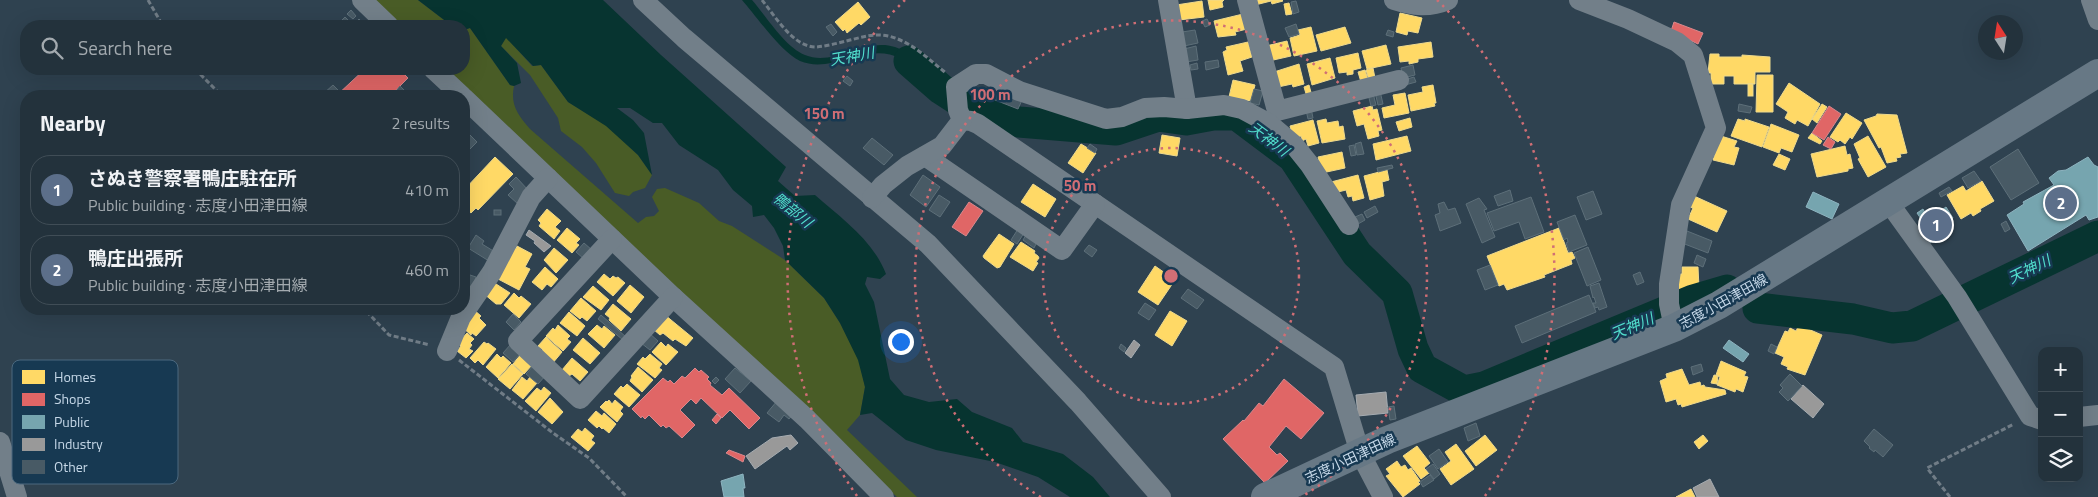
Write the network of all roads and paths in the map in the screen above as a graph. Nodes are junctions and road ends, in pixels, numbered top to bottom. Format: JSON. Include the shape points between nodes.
{"nodes":[{"id":1,"x":148,"y":0,"type":"edge"},
{"id":2,"x":362,"y":0,"type":"edge"},
{"id":3,"x":643,"y":0,"type":"edge"},
{"id":4,"x":762,"y":0,"type":"edge"},
{"id":5,"x":1168,"y":0,"type":"edge"},
{"id":6,"x":1247,"y":0,"type":"edge"},
{"id":7,"x":1394,"y":0,"type":"edge"},
{"id":8,"x":1448,"y":0,"type":"edge"},
{"id":9,"x":1579,"y":0,"type":"edge"},
{"id":10,"x":2091,"y":0,"type":"edge"},
{"id":11,"x":1627,"y":10,"type":"edge"},
{"id":12,"x":160,"y":20,"type":"edge"},
{"id":13,"x":383,"y":20,"type":"edge"},
{"id":14,"x":2098,"y":20,"type":"edge"},
{"id":15,"x":2098,"y":73,"type":"edge"},
{"id":16,"x":201,"y":75,"type":"edge"},
{"id":17,"x":439,"y":75,"type":"edge"},
{"id":18,"x":1399,"y":80,"type":"dead end"},
{"id":19,"x":216,"y":90,"type":"edge"},
{"id":20,"x":456,"y":90,"type":"edge"},
{"id":21,"x":470,"y":104,"type":"edge"},
{"id":22,"x":1187,"y":109,"type":"junction"},
{"id":23,"x":958,"y":110,"type":"junction"},
{"id":24,"x":1273,"y":117,"type":"junction"},
{"id":25,"x":925,"y":156,"type":"junction"},
{"id":26,"x":548,"y":178,"type":"junction"},
{"id":27,"x":872,"y":198,"type":"junction"},
{"id":28,"x":1889,"y":203,"type":"junction"},
{"id":29,"x":1091,"y":210,"type":"junction"},
{"id":30,"x":1349,"y":225,"type":"dead end"},
{"id":31,"x":612,"y":239,"type":"junction"},
{"id":32,"x":673,"y":297,"type":"junction"},
{"id":33,"x":470,"y":304,"type":"edge"},
{"id":34,"x":370,"y":315,"type":"edge"},
{"id":35,"x":462,"y":315,"type":"edge"},
{"id":36,"x":1671,"y":316,"type":"junction"},
{"id":37,"x":448,"y":351,"type":"junction"},
{"id":38,"x":2098,"y":415,"type":"edge"},
{"id":39,"x":2083,"y":417,"type":"edge"},
{"id":40,"x":2036,"y":418,"type":"edge"},
{"id":41,"x":0,"y":442,"type":"edge"},
{"id":42,"x":1360,"y":453,"type":"junction"},
{"id":43,"x":12,"y":481,"type":"edge"},
{"id":44,"x":13,"y":484,"type":"edge"},
{"id":45,"x":17,"y":497,"type":"edge"},
{"id":46,"x":627,"y":497,"type":"edge"},
{"id":47,"x":884,"y":497,"type":"edge"},
{"id":48,"x":1162,"y":497,"type":"edge"},
{"id":49,"x":1265,"y":497,"type":"edge"},
{"id":50,"x":1383,"y":497,"type":"edge"},
{"id":51,"x":1950,"y":497,"type":"edge"}],
"edges":[{"from":1,"to":12,"type":"path"},
{"from":2,"to":13,"type":"street"},
{"from":3,"to":27,"type":"street"},
{"from":4,"to":23,"type":"path","via":[[788,32],[800,42],[814,47],[874,34],[911,44]]},
{"from":5,"to":22,"type":"street"},
{"from":6,"to":24,"type":"street"},
{"from":7,"to":8,"type":"street","via":[[1416,7]]},
{"from":9,"to":11,"type":"street"},
{"from":10,"to":14,"type":"street"},
{"from":11,"to":36,"type":"street","via":[[1692,55],[1716,128],[1681,205],[1669,284]]},
{"from":15,"to":28,"type":"main road","name":"志度小田津田線"},
{"from":16,"to":19,"type":"path"},
{"from":17,"to":20,"type":"street"},
{"from":18,"to":24,"type":"street"},
{"from":21,"to":26,"type":"street"},
{"from":22,"to":23,"type":"street","via":[[1145,108],[1122,118],[1106,119],[1019,92],[986,74],[976,74]]},
{"from":22,"to":24,"type":"street","via":[[1224,105]]},
{"from":23,"to":25,"type":"street","via":[[942,146]]},
{"from":23,"to":29,"type":"street"},
{"from":24,"to":30,"type":"street","via":[[1310,165]]},
{"from":25,"to":27,"type":"street","via":[[883,185]]},
{"from":25,"to":29,"type":"street","via":[[1062,250]]},
{"from":26,"to":31,"type":"street"},
{"from":26,"to":33,"type":"street","via":[[531,197],[492,272]]},
{"from":27,"to":48,"type":"street","via":[[928,244],[1078,402]]},
{"from":28,"to":36,"type":"main road","name":"志度小田津田線","via":[[1719,306]]},
{"from":28,"to":40,"type":"street","via":[[1960,300]]},
{"from":29,"to":42,"type":"street","via":[[1334,367]]},
{"from":31,"to":32,"type":"street"},
{"from":31,"to":32,"type":"street","via":[[518,341],[580,399]]},
{"from":32,"to":47,"type":"street","via":[[807,419]]},
{"from":34,"to":37,"type":"path","via":[[389,335]]},
{"from":35,"to":37,"type":"street"},
{"from":36,"to":42,"type":"main road","name":"志度小田津田線"},
{"from":37,"to":46,"type":"path","via":[[589,458]]},
{"from":38,"to":39,"type":"street"},
{"from":40,"to":51,"type":"path","via":[[1927,468]]},
{"from":41,"to":43,"type":"street"},
{"from":42,"to":49,"type":"main road","name":"志度小田津田線"},
{"from":42,"to":50,"type":"street"},
{"from":44,"to":45,"type":"street"}]}
